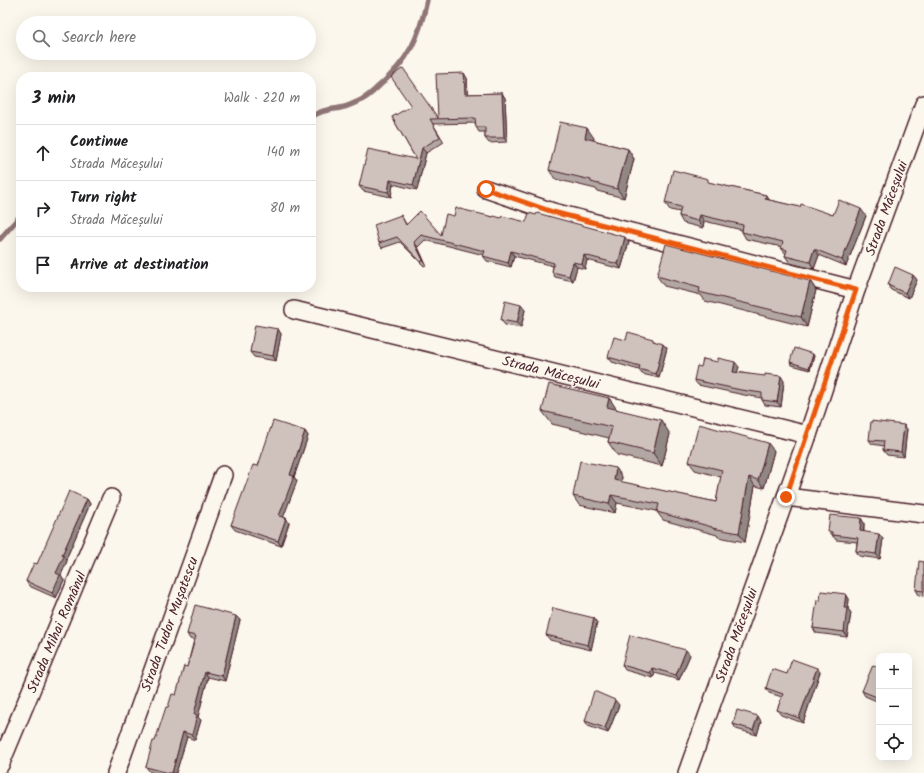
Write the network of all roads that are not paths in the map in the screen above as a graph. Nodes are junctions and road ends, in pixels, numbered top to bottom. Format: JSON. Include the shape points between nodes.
{"nodes":[{"id":1,"x":924,"y":104,"type":"edge"},
{"id":2,"x":486,"y":189,"type":"dead end"},
{"id":3,"x":856,"y":290,"type":"junction"},
{"id":4,"x":294,"y":310,"type":"dead end"},
{"id":5,"x":808,"y":435,"type":"junction"},
{"id":6,"x":223,"y":475,"type":"dead end"},
{"id":7,"x":786,"y":497,"type":"junction"},
{"id":8,"x":111,"y":498,"type":"dead end"},
{"id":9,"x":924,"y":514,"type":"edge"},
{"id":10,"x":0,"y":766,"type":"edge"},
{"id":11,"x":116,"y":773,"type":"edge"},
{"id":12,"x":687,"y":773,"type":"edge"}],
"edges":[{"from":1,"to":3,"type":"street","name":"Strada Măceșului"},
{"from":2,"to":3,"type":"street","via":[[553,212]]},
{"from":3,"to":5,"type":"street","name":"Strada Măceșului"},
{"from":4,"to":5,"type":"street","name":"Strada Măceșului"},
{"from":5,"to":7,"type":"street","name":"Strada Măceșului"},
{"from":6,"to":11,"type":"street","name":"Strada Tudor Mușatescu"},
{"from":7,"to":9,"type":"street"},
{"from":7,"to":12,"type":"street","name":"Strada Măceșului"},
{"from":8,"to":10,"type":"street","name":"Strada Mihai Românul"}]}
